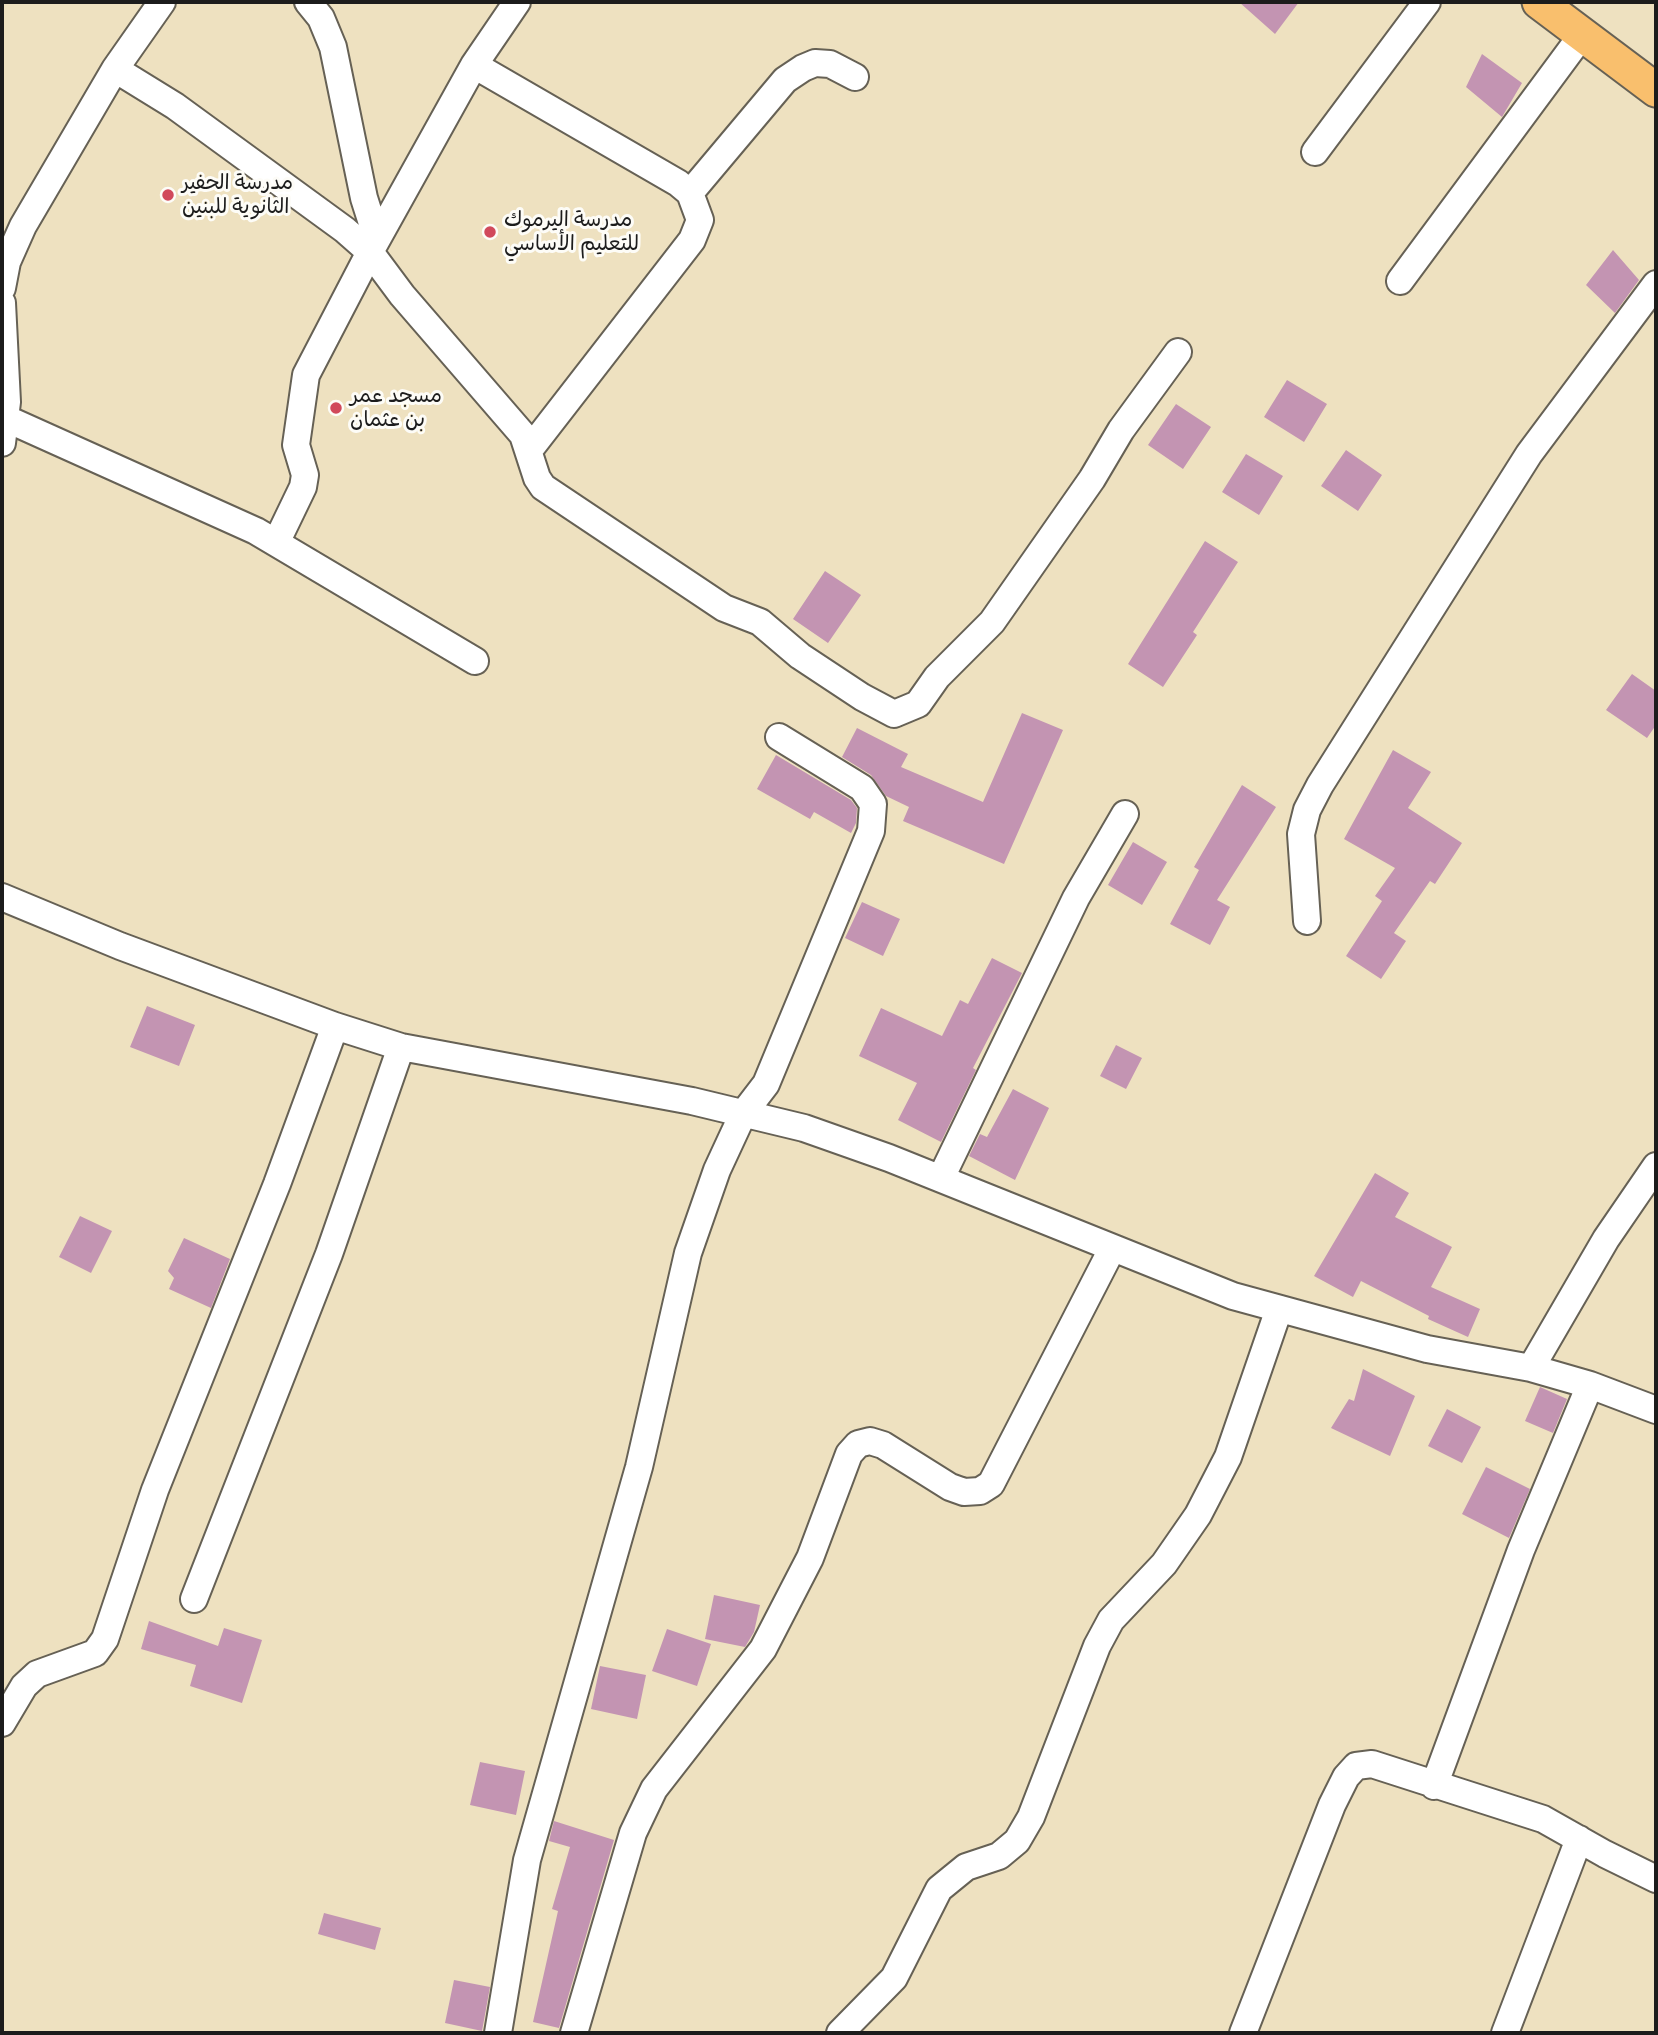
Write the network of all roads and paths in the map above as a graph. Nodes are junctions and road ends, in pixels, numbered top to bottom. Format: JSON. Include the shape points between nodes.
{"nodes":[{"id":1,"x":162,"y":2,"type":"edge"},
{"id":2,"x":308,"y":2,"type":"edge"},
{"id":3,"x":517,"y":2,"type":"edge"},
{"id":4,"x":1427,"y":2,"type":"edge"},
{"id":5,"x":1539,"y":2,"type":"edge"},
{"id":6,"x":1582,"y":35,"type":"junction"},
{"id":7,"x":474,"y":65,"type":"junction"},
{"id":8,"x":115,"y":69,"type":"junction"},
{"id":9,"x":855,"y":77,"type":"dead end"},
{"id":10,"x":1656,"y":90,"type":"edge"},
{"id":11,"x":1315,"y":152,"type":"dead end"},
{"id":12,"x":690,"y":193,"type":"junction"},
{"id":13,"x":374,"y":245,"type":"junction"},
{"id":14,"x":1400,"y":281,"type":"dead end"},
{"id":15,"x":1656,"y":284,"type":"edge"},
{"id":16,"x":2,"y":288,"type":"edge"},
{"id":17,"x":2,"y":303,"type":"edge"},
{"id":18,"x":1178,"y":352,"type":"dead end"},
{"id":19,"x":4,"y":431,"type":"edge"},
{"id":20,"x":530,"y":449,"type":"junction"},
{"id":21,"x":276,"y":543,"type":"junction"},
{"id":22,"x":475,"y":661,"type":"dead end"},
{"id":23,"x":779,"y":737,"type":"dead end"},
{"id":24,"x":1125,"y":814,"type":"dead end"},
{"id":25,"x":2,"y":897,"type":"edge"},
{"id":26,"x":1307,"y":921,"type":"dead end"},
{"id":27,"x":335,"y":1026,"type":"junction"},
{"id":28,"x":401,"y":1047,"type":"junction"},
{"id":29,"x":744,"y":1114,"type":"junction"},
{"id":30,"x":1656,"y":1166,"type":"edge"},
{"id":31,"x":941,"y":1178,"type":"junction"},
{"id":32,"x":1112,"y":1249,"type":"junction"},
{"id":33,"x":1279,"y":1310,"type":"junction"},
{"id":34,"x":1531,"y":1368,"type":"junction"},
{"id":35,"x":1590,"y":1385,"type":"junction"},
{"id":36,"x":1656,"y":1410,"type":"edge"},
{"id":37,"x":194,"y":1599,"type":"dead end"},
{"id":38,"x":2,"y":1723,"type":"edge"},
{"id":39,"x":1434,"y":1786,"type":"junction"},
{"id":40,"x":1579,"y":1839,"type":"junction"},
{"id":41,"x":1656,"y":1879,"type":"edge"},
{"id":42,"x":498,"y":2033,"type":"edge"},
{"id":43,"x":574,"y":2033,"type":"edge"},
{"id":44,"x":839,"y":2033,"type":"edge"},
{"id":45,"x":1243,"y":2033,"type":"edge"},
{"id":46,"x":1505,"y":2033,"type":"edge"}],
"edges":[{"from":1,"to":8,"type":"street"},
{"from":2,"to":13,"type":"street","via":[[321,18],[333,47]]},
{"from":3,"to":7,"type":"street"},
{"from":4,"to":11,"type":"street"},
{"from":5,"to":6,"type":"main road"},
{"from":6,"to":10,"type":"main road"},
{"from":6,"to":14,"type":"street"},
{"from":7,"to":12,"type":"street"},
{"from":7,"to":13,"type":"street"},
{"from":8,"to":13,"type":"street","via":[[175,106],[345,230]]},
{"from":8,"to":16,"type":"street","via":[[23,226],[7,262]]},
{"from":9,"to":12,"type":"street","via":[[830,64],[815,63],[785,80]]},
{"from":12,"to":20,"type":"street","via":[[700,220],[692,240]]},
{"from":13,"to":20,"type":"street","via":[[402,295],[516,426]]},
{"from":13,"to":21,"type":"street","via":[[306,375],[296,445],[303,487]]},
{"from":15,"to":26,"type":"street","via":[[1529,454],[1320,785],[1301,834]]},
{"from":17,"to":19,"type":"street"},
{"from":18,"to":20,"type":"street","via":[[992,622],[937,677],[918,704],[894,714],[800,656],[760,622],[724,608],[543,487]]},
{"from":19,"to":21,"type":"street","via":[[130,472]]},
{"from":21,"to":22,"type":"street"},
{"from":23,"to":29,"type":"street","via":[[862,788],[873,804],[871,831],[766,1084]]},
{"from":24,"to":31,"type":"street","via":[[1076,898]]},
{"from":25,"to":27,"type":"street"},
{"from":27,"to":28,"type":"street"},
{"from":27,"to":38,"type":"street","via":[[155,1490],[105,1639],[95,1653],[37,1674],[24,1686]]},
{"from":28,"to":29,"type":"street"},
{"from":28,"to":37,"type":"street","via":[[329,1254]]},
{"from":29,"to":31,"type":"street","via":[[804,1128]]},
{"from":29,"to":42,"type":"street","via":[[717,1170],[688,1253],[633,1491],[527,1860]]},
{"from":30,"to":34,"type":"street","via":[[1606,1239]]},
{"from":31,"to":32,"type":"street"},
{"from":32,"to":33,"type":"street"},
{"from":32,"to":43,"type":"street","via":[[991,1484],[980,1491],[964,1492],[870,1441],[858,1444],[849,1454],[810,1558],[763,1649],[654,1789],[633,1833]]},
{"from":33,"to":34,"type":"street","via":[[1427,1349]]},
{"from":33,"to":44,"type":"street","via":[[1228,1457],[1198,1514],[1164,1564],[1111,1620],[1017,1841],[999,1856],[966,1867],[939,1889],[894,1978]]},
{"from":34,"to":35,"type":"street"},
{"from":35,"to":36,"type":"street"},
{"from":35,"to":39,"type":"street","via":[[1521,1550]]},
{"from":39,"to":40,"type":"street","via":[[1543,1819]]},
{"from":39,"to":45,"type":"street","via":[[1372,1764],[1356,1766],[1346,1777]]},
{"from":40,"to":41,"type":"street"},
{"from":40,"to":46,"type":"street"}]}
